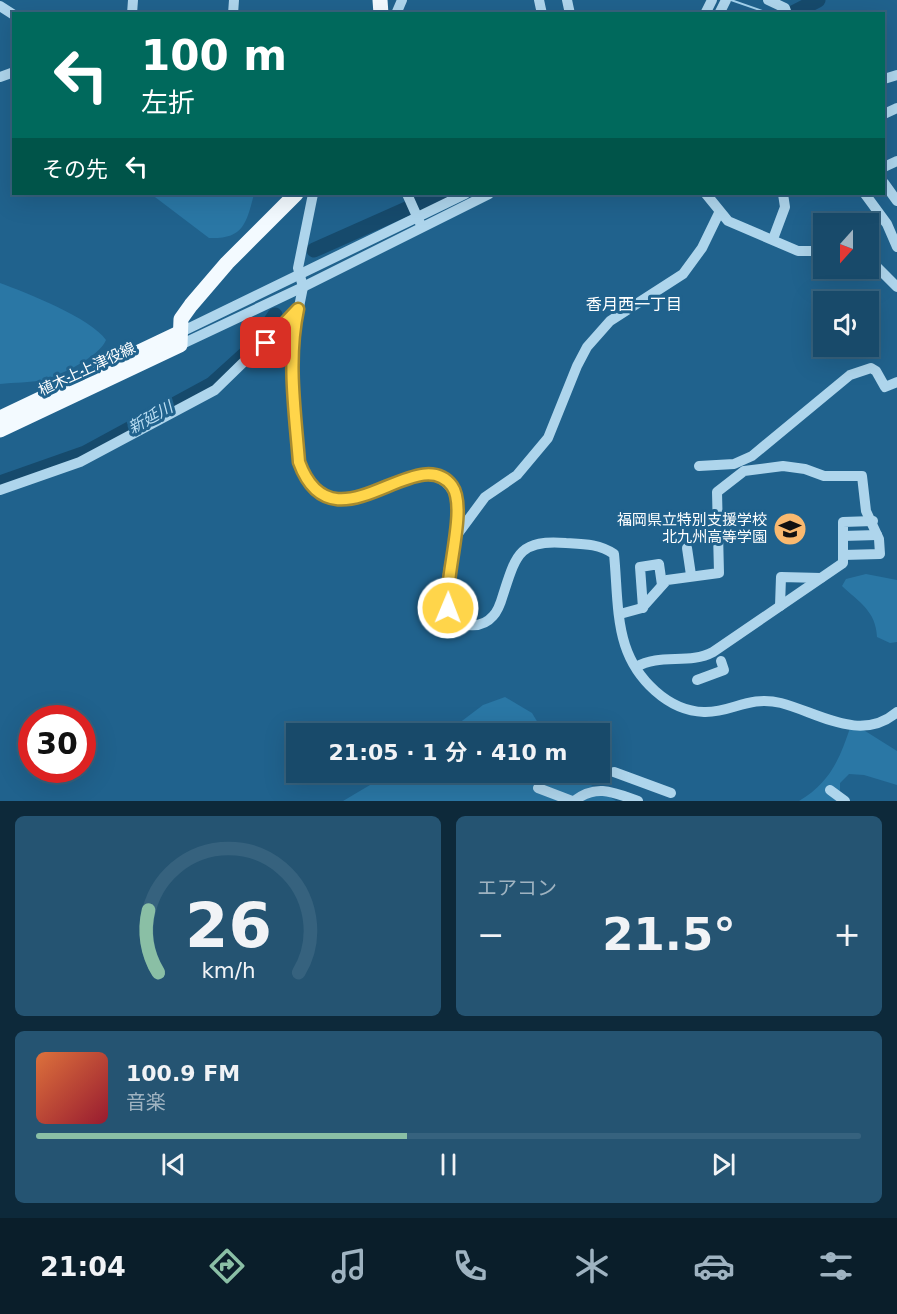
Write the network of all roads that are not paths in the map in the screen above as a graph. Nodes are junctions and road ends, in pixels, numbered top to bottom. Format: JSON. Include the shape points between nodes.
{"nodes":[{"id":1,"x":768,"y":0,"type":"edge"},
{"id":2,"x":786,"y":11,"type":"edge"},
{"id":3,"x":885,"y":184,"type":"edge"},
{"id":4,"x":295,"y":195,"type":"edge"},
{"id":5,"x":313,"y":195,"type":"edge"},
{"id":6,"x":408,"y":195,"type":"edge"},
{"id":7,"x":463,"y":195,"type":"edge"},
{"id":8,"x":486,"y":195,"type":"edge"},
{"id":9,"x":707,"y":195,"type":"edge"},
{"id":10,"x":783,"y":195,"type":"edge"},
{"id":11,"x":866,"y":195,"type":"edge"},
{"id":12,"x":897,"y":201,"type":"edge"},
{"id":13,"x":719,"y":213,"type":"junction"},
{"id":14,"x":419,"y":221,"type":"junction"},
{"id":15,"x":773,"y":239,"type":"junction"},
{"id":16,"x":897,"y":246,"type":"edge"},
{"id":17,"x":813,"y":251,"type":"edge"},
{"id":18,"x":879,"y":269,"type":"edge"},
{"id":19,"x":301,"y":275,"type":"junction"},
{"id":20,"x":897,"y":286,"type":"edge"},
{"id":21,"x":303,"y":287,"type":"junction"},
{"id":22,"x":298,"y":309,"type":"junction"},
{"id":23,"x":180,"y":339,"type":"junction"},
{"id":24,"x":897,"y":382,"type":"edge"},
{"id":25,"x":0,"y":418,"type":"edge"},
{"id":26,"x":0,"y":430,"type":"edge"},
{"id":27,"x":699,"y":466,"type":"dead end"},
{"id":28,"x":0,"y":490,"type":"edge"},
{"id":29,"x":873,"y":521,"type":"junction"},
{"id":30,"x":878,"y":535,"type":"junction"},
{"id":31,"x":843,"y":536,"type":"junction"},
{"id":32,"x":454,"y":539,"type":"junction"},
{"id":33,"x":687,"y":548,"type":"dead end"},
{"id":34,"x":843,"y":555,"type":"junction"},
{"id":35,"x":691,"y":575,"type":"junction"},
{"id":36,"x":821,"y":578,"type":"junction"},
{"id":37,"x":662,"y":585,"type":"junction"},
{"id":38,"x":780,"y":606,"type":"junction"},
{"id":39,"x":643,"y":608,"type":"junction"},
{"id":40,"x":620,"y":614,"type":"junction"},
{"id":41,"x":700,"y":658,"type":"junction"},
{"id":42,"x":721,"y":661,"type":"dead end"},
{"id":43,"x":636,"y":667,"type":"junction"},
{"id":44,"x":709,"y":675,"type":"junction"},
{"id":45,"x":697,"y":680,"type":"dead end"},
{"id":46,"x":897,"y":712,"type":"edge"},
{"id":47,"x":614,"y":772,"type":"dead end"},
{"id":48,"x":637,"y":781,"type":"junction"},
{"id":49,"x":538,"y":788,"type":"dead end"},
{"id":50,"x":830,"y":790,"type":"dead end"},
{"id":51,"x":671,"y":793,"type":"dead end"},
{"id":52,"x":635,"y":800,"type":"edge"},
{"id":53,"x":573,"y":801,"type":"edge"},
{"id":54,"x":846,"y":801,"type":"edge"}],
"edges":[{"from":1,"to":2,"type":"street"},
{"from":3,"to":12,"type":"street"},
{"from":4,"to":23,"type":"main road","via":[[190,305],[181,319]]},
{"from":5,"to":19,"type":"street","via":[[298,268]]},
{"from":6,"to":14,"type":"street"},
{"from":7,"to":14,"type":"street"},
{"from":8,"to":14,"type":"street"},
{"from":9,"to":13,"type":"street"},
{"from":10,"to":15,"type":"street","via":[[785,207]]},
{"from":11,"to":16,"type":"street"},
{"from":13,"to":15,"type":"street","via":[[728,221]]},
{"from":13,"to":32,"type":"street","via":[[702,248],[683,274],[610,321],[587,347],[548,438],[517,475],[486,497]]},
{"from":14,"to":19,"type":"street"},
{"from":14,"to":21,"type":"street"},
{"from":15,"to":17,"type":"street","via":[[798,250]]},
{"from":18,"to":20,"type":"street"},
{"from":19,"to":21,"type":"street"},
{"from":19,"to":23,"type":"street"},
{"from":21,"to":22,"type":"street"},
{"from":21,"to":23,"type":"street"},
{"from":22,"to":28,"type":"street","via":[[215,390],[80,462]]},
{"from":22,"to":32,"type":"street","via":[[291,365],[299,462],[304,476],[322,494],[355,500],[418,474],[432,474],[452,486],[457,500]]},
{"from":23,"to":25,"type":"main road","name":"植木上上津役線"},
{"from":23,"to":26,"type":"main road","name":"植木上上津役線"},
{"from":24,"to":27,"type":"street","via":[[885,387],[871,368],[850,375],[752,456],[734,464]]},
{"from":29,"to":30,"type":"street"},
{"from":29,"to":31,"type":"street","via":[[843,522]]},
{"from":29,"to":35,"type":"street","via":[[866,511],[862,476],[824,476],[783,465],[744,471],[717,492],[719,573]]},
{"from":30,"to":31,"type":"street"},
{"from":30,"to":34,"type":"street","via":[[880,554]]},
{"from":31,"to":34,"type":"street"},
{"from":32,"to":40,"type":"street","via":[[448,608],[462,624],[474,626],[495,615],[515,559],[532,544],[546,541],[589,544],[614,554]]},
{"from":33,"to":35,"type":"street"},
{"from":34,"to":36,"type":"street","via":[[843,563]]},
{"from":35,"to":37,"type":"street","via":[[667,580]]},
{"from":36,"to":38,"type":"street"},
{"from":36,"to":38,"type":"street","via":[[781,577]]},
{"from":37,"to":39,"type":"street"},
{"from":37,"to":39,"type":"street","via":[[659,564],[640,567]]},
{"from":38,"to":41,"type":"street"},
{"from":39,"to":40,"type":"street"},
{"from":40,"to":43,"type":"street","via":[[625,645]]},
{"from":41,"to":43,"type":"street","via":[[648,660]]},
{"from":41,"to":44,"type":"street"},
{"from":42,"to":44,"type":"street","via":[[724,670]]},
{"from":43,"to":46,"type":"street","via":[[661,697],[687,710],[707,712],[764,700],[844,725],[866,726],[888,720]]},
{"from":44,"to":45,"type":"street"},
{"from":47,"to":48,"type":"street"},
{"from":48,"to":51,"type":"street"},
{"from":48,"to":52,"type":"street"},
{"from":49,"to":53,"type":"street"},
{"from":50,"to":54,"type":"street"},
{"from":52,"to":53,"type":"street","via":[[587,790]]}]}
